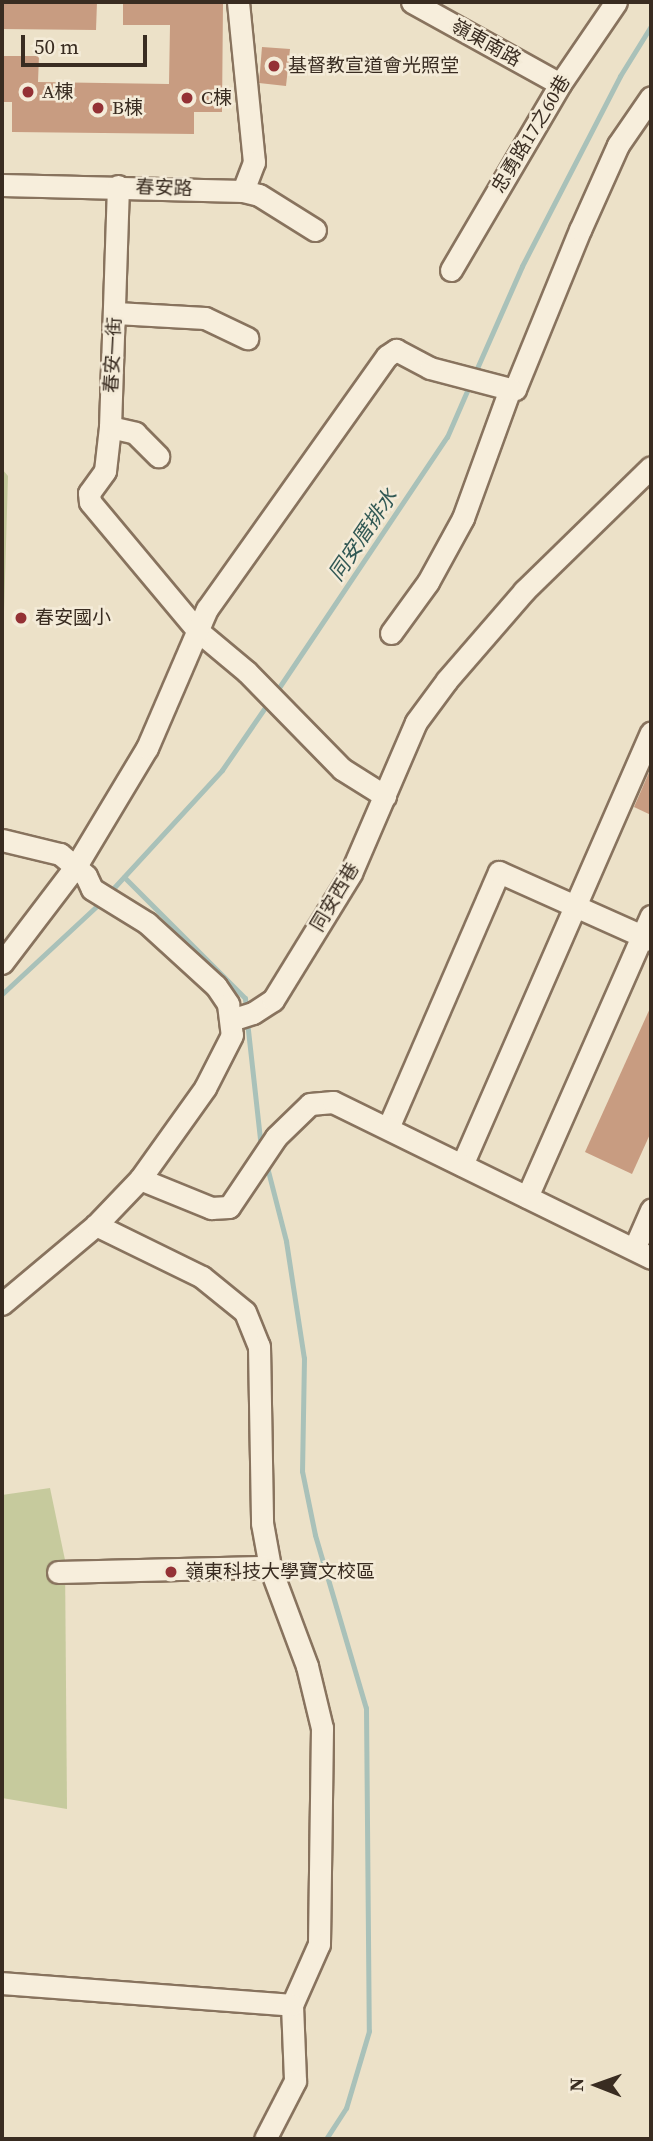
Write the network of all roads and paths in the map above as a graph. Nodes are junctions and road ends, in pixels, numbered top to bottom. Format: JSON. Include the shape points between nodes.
{"nodes":[{"id":1,"x":238,"y":2,"type":"edge"},
{"id":2,"x":412,"y":2,"type":"edge"},
{"id":3,"x":617,"y":2,"type":"edge"},
{"id":4,"x":560,"y":84,"type":"junction"},
{"id":5,"x":651,"y":97,"type":"edge"},
{"id":6,"x":2,"y":185,"type":"edge"},
{"id":7,"x":118,"y":186,"type":"junction"},
{"id":8,"x":243,"y":191,"type":"junction"},
{"id":9,"x":315,"y":230,"type":"dead end"},
{"id":10,"x":451,"y":270,"type":"dead end"},
{"id":11,"x":116,"y":313,"type":"junction"},
{"id":12,"x":247,"y":338,"type":"dead end"},
{"id":13,"x":505,"y":389,"type":"junction"},
{"id":14,"x":110,"y":427,"type":"junction"},
{"id":15,"x":158,"y":456,"type":"dead end"},
{"id":16,"x":651,"y":467,"type":"edge"},
{"id":17,"x":194,"y":624,"type":"junction"},
{"id":18,"x":391,"y":633,"type":"dead end"},
{"id":19,"x":651,"y":732,"type":"edge"},
{"id":20,"x":385,"y":796,"type":"junction"},
{"id":21,"x":2,"y":840,"type":"edge"},
{"id":22,"x":76,"y":866,"type":"junction"},
{"id":23,"x":575,"y":906,"type":"junction"},
{"id":24,"x":651,"y":916,"type":"edge"},
{"id":25,"x":647,"y":938,"type":"edge"},
{"id":26,"x":2,"y":963,"type":"edge"},
{"id":27,"x":231,"y":1020,"type":"junction"},
{"id":28,"x":388,"y":1128,"type":"junction"},
{"id":29,"x":462,"y":1165,"type":"junction"},
{"id":30,"x":140,"y":1179,"type":"junction"},
{"id":31,"x":527,"y":1197,"type":"junction"},
{"id":32,"x":651,"y":1210,"type":"edge"},
{"id":33,"x":96,"y":1225,"type":"junction"},
{"id":34,"x":643,"y":1254,"type":"edge"},
{"id":35,"x":2,"y":1304,"type":"edge"},
{"id":36,"x":270,"y":1567,"type":"junction"},
{"id":37,"x":58,"y":1572,"type":"dead end"},
{"id":38,"x":2,"y":1983,"type":"edge"},
{"id":39,"x":292,"y":2006,"type":"junction"},
{"id":40,"x":265,"y":2139,"type":"edge"}],
"edges":[{"from":1,"to":8,"type":"street","via":[[254,162]]},
{"from":2,"to":4,"type":"street","name":"嶺東南路"},
{"from":3,"to":4,"type":"street","name":"忠勇路17之60巷"},
{"from":4,"to":10,"type":"street","name":"忠勇路17之60巷"},
{"from":5,"to":13,"type":"street","via":[[618,145],[515,389]]},
{"from":6,"to":7,"type":"street","name":"春安路"},
{"from":7,"to":8,"type":"street","name":"春安路"},
{"from":7,"to":11,"type":"street","name":"春安一街"},
{"from":8,"to":9,"type":"street","name":"春安路","via":[[259,195]]},
{"from":11,"to":12,"type":"street","via":[[205,318]]},
{"from":11,"to":14,"type":"street","name":"春安一街"},
{"from":13,"to":17,"type":"street","via":[[430,368],[397,350],[387,356]]},
{"from":13,"to":18,"type":"street","via":[[463,518],[428,582]]},
{"from":14,"to":15,"type":"street","via":[[135,433]]},
{"from":14,"to":17,"type":"street","name":"春安一街","via":[[106,471],[89,493],[99,514]]},
{"from":16,"to":20,"type":"street","name":"同安西巷","via":[[524,591],[447,680],[416,722]]},
{"from":17,"to":20,"type":"street","via":[[342,769]]},
{"from":17,"to":22,"type":"street","via":[[147,748]]},
{"from":19,"to":23,"type":"street"},
{"from":20,"to":27,"type":"street","name":"同安西巷","via":[[351,873],[273,1000]]},
{"from":21,"to":22,"type":"street","via":[[60,854]]},
{"from":22,"to":26,"type":"street"},
{"from":22,"to":27,"type":"street","via":[[92,889],[147,923],[216,986],[228,1003]]},
{"from":23,"to":25,"type":"street"},
{"from":23,"to":28,"type":"street","via":[[499,873]]},
{"from":23,"to":29,"type":"street"},
{"from":24,"to":25,"type":"street"},
{"from":25,"to":31,"type":"street"},
{"from":27,"to":30,"type":"street","via":[[226,1053]]},
{"from":28,"to":29,"type":"street"},
{"from":28,"to":30,"type":"street","via":[[333,1102],[310,1104],[276,1137],[229,1206],[211,1208]]},
{"from":29,"to":31,"type":"street"},
{"from":30,"to":33,"type":"street"},
{"from":31,"to":34,"type":"street"},
{"from":32,"to":34,"type":"street"},
{"from":33,"to":35,"type":"street"},
{"from":33,"to":36,"type":"street","via":[[202,1277],[246,1312],[255,1328],[262,1523]]},
{"from":36,"to":37,"type":"street"},
{"from":36,"to":39,"type":"street","via":[[316,1692],[322,1728],[319,1944]]},
{"from":38,"to":39,"type":"street"},
{"from":39,"to":40,"type":"street","via":[[295,2081]]}]}
